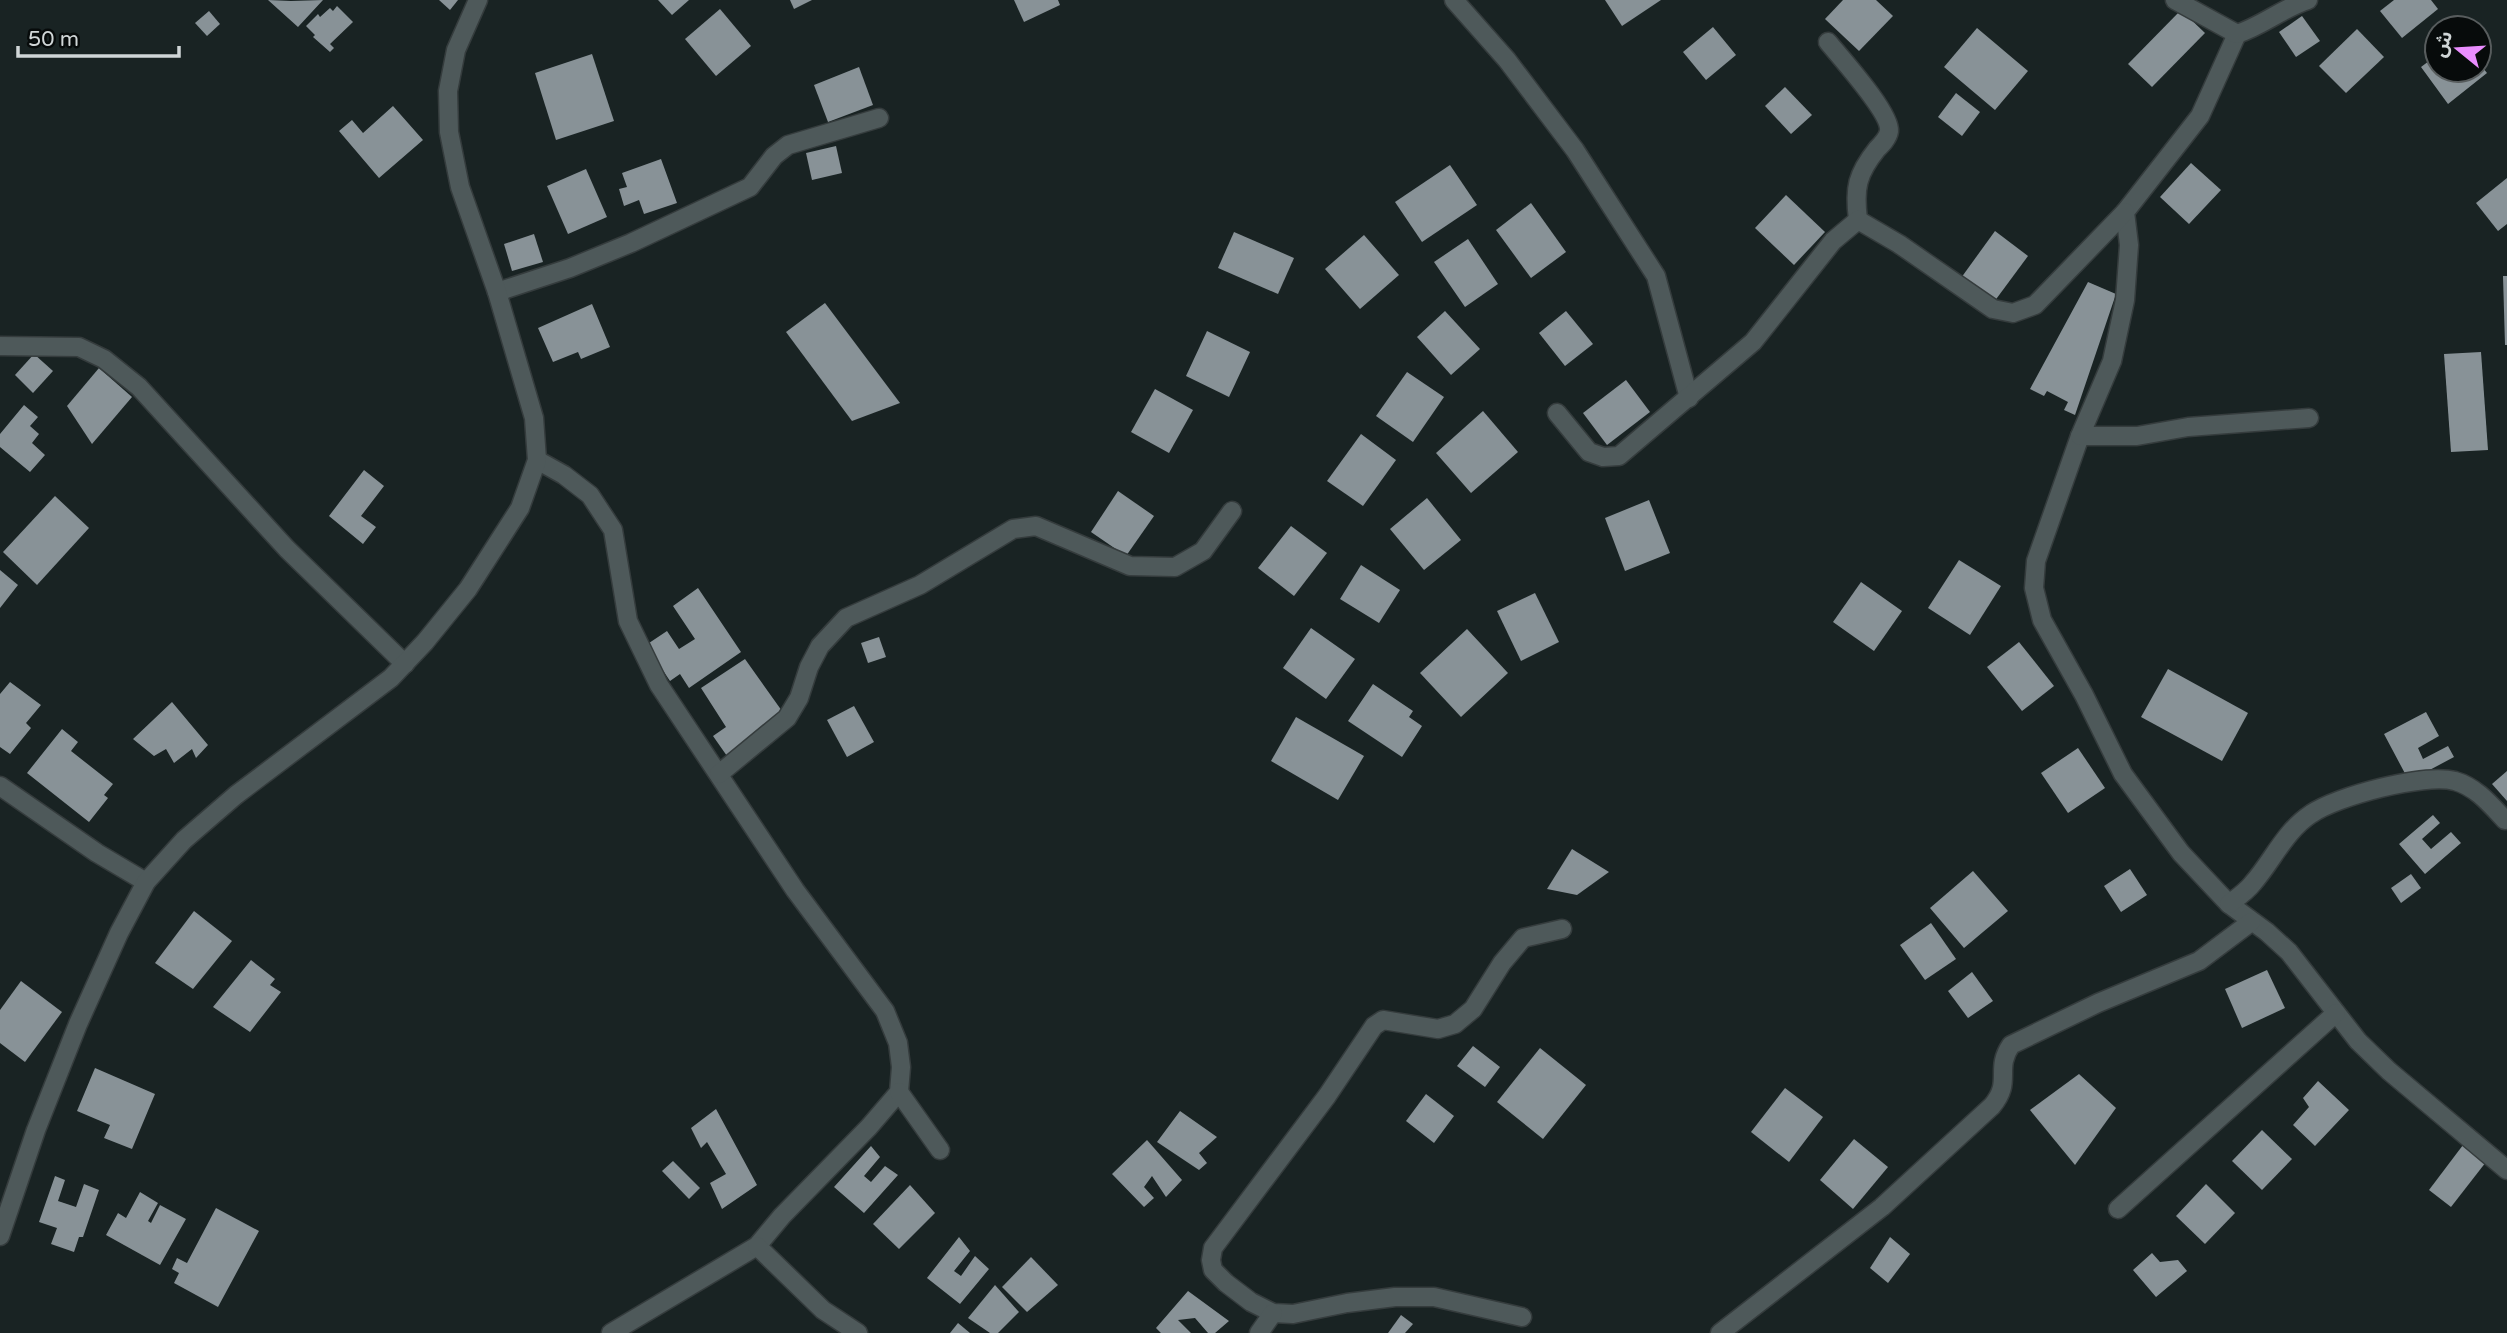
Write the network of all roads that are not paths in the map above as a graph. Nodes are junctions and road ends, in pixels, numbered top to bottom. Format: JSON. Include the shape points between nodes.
{"nodes":[{"id":1,"x":478,"y":0,"type":"edge"},
{"id":2,"x":1454,"y":0,"type":"edge"},
{"id":3,"x":2175,"y":0,"type":"edge"},
{"id":4,"x":2308,"y":0,"type":"edge"},
{"id":5,"x":2237,"y":34,"type":"junction"},
{"id":6,"x":1828,"y":42,"type":"dead end"},
{"id":7,"x":879,"y":118,"type":"dead end"},
{"id":8,"x":2125,"y":212,"type":"junction"},
{"id":9,"x":1858,"y":220,"type":"junction"},
{"id":10,"x":497,"y":292,"type":"junction"},
{"id":11,"x":0,"y":345,"type":"edge"},
{"id":12,"x":1689,"y":398,"type":"junction"},
{"id":13,"x":1557,"y":413,"type":"dead end"},
{"id":14,"x":2309,"y":418,"type":"dead end"},
{"id":15,"x":2080,"y":436,"type":"junction"},
{"id":16,"x":537,"y":460,"type":"junction"},
{"id":17,"x":1232,"y":511,"type":"dead end"},
{"id":18,"x":405,"y":664,"type":"junction"},
{"id":19,"x":719,"y":774,"type":"junction"},
{"id":20,"x":0,"y":786,"type":"edge"},
{"id":21,"x":2505,"y":820,"type":"dead end"},
{"id":22,"x":146,"y":882,"type":"junction"},
{"id":23,"x":2230,"y":904,"type":"junction"},
{"id":24,"x":2251,"y":922,"type":"junction"},
{"id":25,"x":1562,"y":929,"type":"dead end"},
{"id":26,"x":2336,"y":1013,"type":"junction"},
{"id":27,"x":899,"y":1092,"type":"junction"},
{"id":28,"x":940,"y":1150,"type":"dead end"},
{"id":29,"x":2507,"y":1170,"type":"edge"},
{"id":30,"x":2118,"y":1209,"type":"dead end"},
{"id":31,"x":0,"y":1236,"type":"edge"},
{"id":32,"x":757,"y":1246,"type":"junction"},
{"id":33,"x":1273,"y":1313,"type":"junction"},
{"id":34,"x":1522,"y":1317,"type":"dead end"},
{"id":35,"x":611,"y":1333,"type":"edge"},
{"id":36,"x":858,"y":1333,"type":"edge"},
{"id":37,"x":1259,"y":1333,"type":"edge"},
{"id":38,"x":1720,"y":1333,"type":"edge"}],
"edges":[{"from":1,"to":10,"type":"street","via":[[456,50],[448,91],[449,132],[460,187]]},
{"from":2,"to":12,"type":"street","via":[[1507,60],[1575,150],[1656,276]]},
{"from":3,"to":5,"type":"street"},
{"from":4,"to":5,"type":"street"},
{"from":5,"to":8,"type":"street","via":[[2200,116]]},
{"from":6,"to":9,"type":"street","via":[[1888,122],[1887,138],[1857,181]]},
{"from":7,"to":10,"type":"street","via":[[788,145],[750,187],[631,243]]},
{"from":8,"to":9,"type":"street","via":[[2035,305],[2013,313],[1993,309]]},
{"from":8,"to":15,"type":"street","via":[[2129,244],[2125,300],[2112,361]]},
{"from":9,"to":12,"type":"street","via":[[1833,241],[1753,342]]},
{"from":10,"to":16,"type":"street","via":[[534,418]]},
{"from":11,"to":18,"type":"street","via":[[79,347],[104,359],[139,387],[287,549]]},
{"from":12,"to":13,"type":"street","via":[[1619,456],[1589,452]]},
{"from":14,"to":15,"type":"street","via":[[2137,436]]},
{"from":15,"to":23,"type":"street","via":[[2036,561],[2034,588],[2042,620],[2123,774],[2181,853]]},
{"from":16,"to":18,"type":"street","via":[[520,508],[468,589]]},
{"from":16,"to":19,"type":"street","via":[[590,495],[612,530],[628,621],[659,685]]},
{"from":17,"to":19,"type":"street","via":[[1203,551],[1175,567],[1130,566],[1036,526],[1013,528],[920,585],[846,618],[820,646],[787,718]]},
{"from":18,"to":22,"type":"street","via":[[236,795],[184,840]]},
{"from":19,"to":27,"type":"street","via":[[794,890],[885,1011],[898,1043]]},
{"from":20,"to":22,"type":"street"},
{"from":21,"to":23,"type":"street","via":[[2479,792],[2454,780],[2409,781],[2360,794],[2311,814],[2270,857],[2253,884]]},
{"from":22,"to":31,"type":"street","via":[[78,1024]]},
{"from":23,"to":24,"type":"street"},
{"from":24,"to":26,"type":"street","via":[[2289,952]]},
{"from":24,"to":38,"type":"street","via":[[2199,961],[2011,1045],[2004,1056],[2004,1085],[1992,1106],[1882,1207]]},
{"from":25,"to":33,"type":"street","via":[[1523,938],[1473,1009],[1455,1024],[1438,1029],[1383,1020],[1374,1026],[1213,1248],[1213,1270],[1251,1302]]},
{"from":26,"to":29,"type":"street","via":[[2389,1071]]},
{"from":26,"to":30,"type":"street"},
{"from":27,"to":28,"type":"street"},
{"from":27,"to":32,"type":"street"},
{"from":32,"to":35,"type":"street"},
{"from":32,"to":36,"type":"street","via":[[823,1310]]},
{"from":33,"to":34,"type":"street","via":[[1293,1314],[1395,1297],[1434,1297]]},
{"from":33,"to":37,"type":"street"}]}
